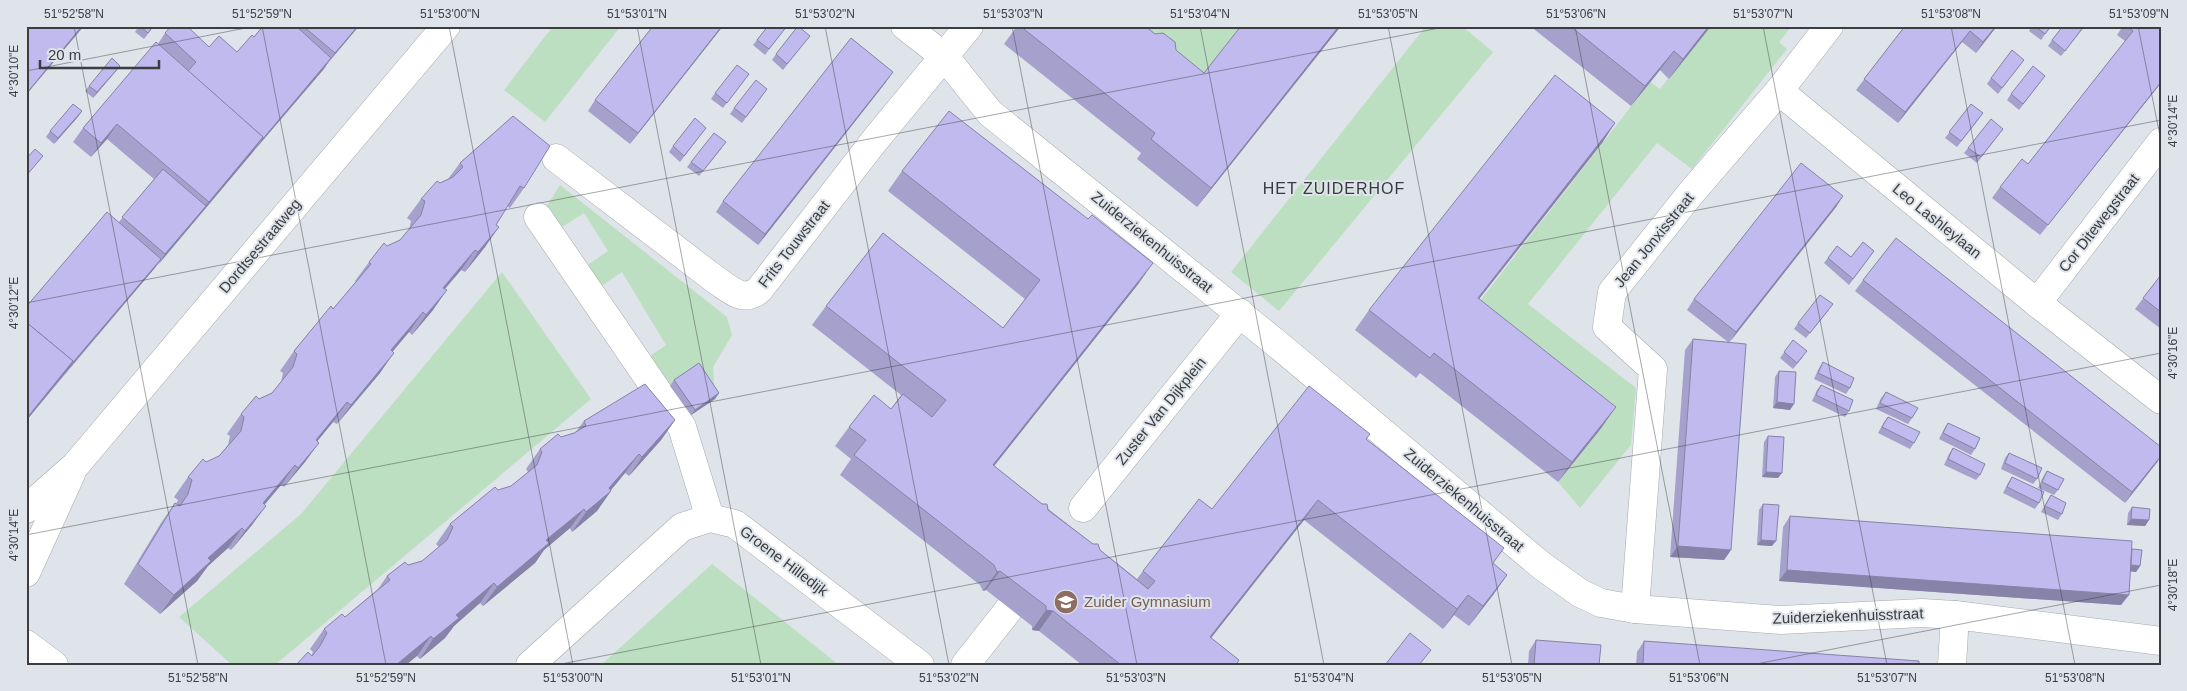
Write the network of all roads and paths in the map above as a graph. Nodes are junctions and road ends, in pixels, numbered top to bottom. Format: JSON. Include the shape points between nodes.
{"nodes":[{"id":1,"x":446,"y":26,"type":"edge"},
{"id":2,"x":905,"y":26,"type":"edge"},
{"id":3,"x":969,"y":26,"type":"edge"},
{"id":4,"x":1829,"y":26,"type":"edge"},
{"id":5,"x":945,"y":57,"type":"junction"},
{"id":6,"x":1779,"y":91,"type":"junction"},
{"id":7,"x":2161,"y":142,"type":"edge"},
{"id":8,"x":556,"y":158,"type":"dead end"},
{"id":9,"x":538,"y":217,"type":"dead end"},
{"id":10,"x":2037,"y":303,"type":"junction"},
{"id":11,"x":1240,"y":313,"type":"junction"},
{"id":12,"x":2161,"y":400,"type":"edge"},
{"id":13,"x":75,"y":466,"type":"junction"},
{"id":14,"x":1083,"y":508,"type":"dead end"},
{"id":15,"x":26,"y":509,"type":"edge"},
{"id":16,"x":710,"y":518,"type":"junction"},
{"id":17,"x":26,"y":572,"type":"edge"},
{"id":18,"x":1010,"y":608,"type":"edge"},
{"id":19,"x":1635,"y":609,"type":"junction"},
{"id":20,"x":1955,"y":615,"type":"junction"},
{"id":21,"x":2161,"y":641,"type":"edge"},
{"id":22,"x":26,"y":644,"type":"edge"},
{"id":23,"x":54,"y":665,"type":"edge"},
{"id":24,"x":530,"y":665,"type":"edge"},
{"id":25,"x":920,"y":665,"type":"edge"},
{"id":26,"x":965,"y":665,"type":"edge"},
{"id":27,"x":1952,"y":665,"type":"edge"}],
"edges":[{"from":1,"to":13,"type":"street","name":"Dordtsestraatweg"},
{"from":2,"to":5,"type":"street","name":"Zuiderziekenhuisstraat"},
{"from":3,"to":5,"type":"street","name":"Frits Touwstraat"},
{"from":4,"to":6,"type":"street"},
{"from":5,"to":8,"type":"street","name":"Frits Touwstraat","via":[[752,296],[741,297],[716,280]]},
{"from":5,"to":11,"type":"street","name":"Zuiderziekenhuisstraat","via":[[990,113]]},
{"from":6,"to":10,"type":"street","name":"Leo Lashleylaan"},
{"from":6,"to":19,"type":"street","name":"Jean Jonxisstraat","via":[[1691,193],[1612,292],[1608,327],[1653,368]]},
{"from":7,"to":10,"type":"street","name":"Cor Ditewegstraat"},
{"from":9,"to":16,"type":"street","via":[[682,427]]},
{"from":10,"to":12,"type":"street","name":"Leo Lashleylaan"},
{"from":11,"to":14,"type":"street","name":"Zuster Van Dijkplein"},
{"from":11,"to":19,"type":"street","name":"Zuiderziekenhuisstraat","via":[[1542,566],[1580,594],[1601,603]]},
{"from":13,"to":15,"type":"street","name":"Dordtsestraatweg"},
{"from":13,"to":17,"type":"street","name":"Dordtsestraatweg"},
{"from":16,"to":24,"type":"street","via":[[682,528]]},
{"from":16,"to":25,"type":"street","name":"Groene Hilledijk","via":[[735,524]]},
{"from":18,"to":26,"type":"street"},
{"from":19,"to":20,"type":"street","name":"Zuiderziekenhuisstraat","via":[[1781,620]]},
{"from":20,"to":21,"type":"street","name":"Zuiderziekenhuisstraat"},
{"from":20,"to":27,"type":"street"},
{"from":22,"to":23,"type":"street"}]}
